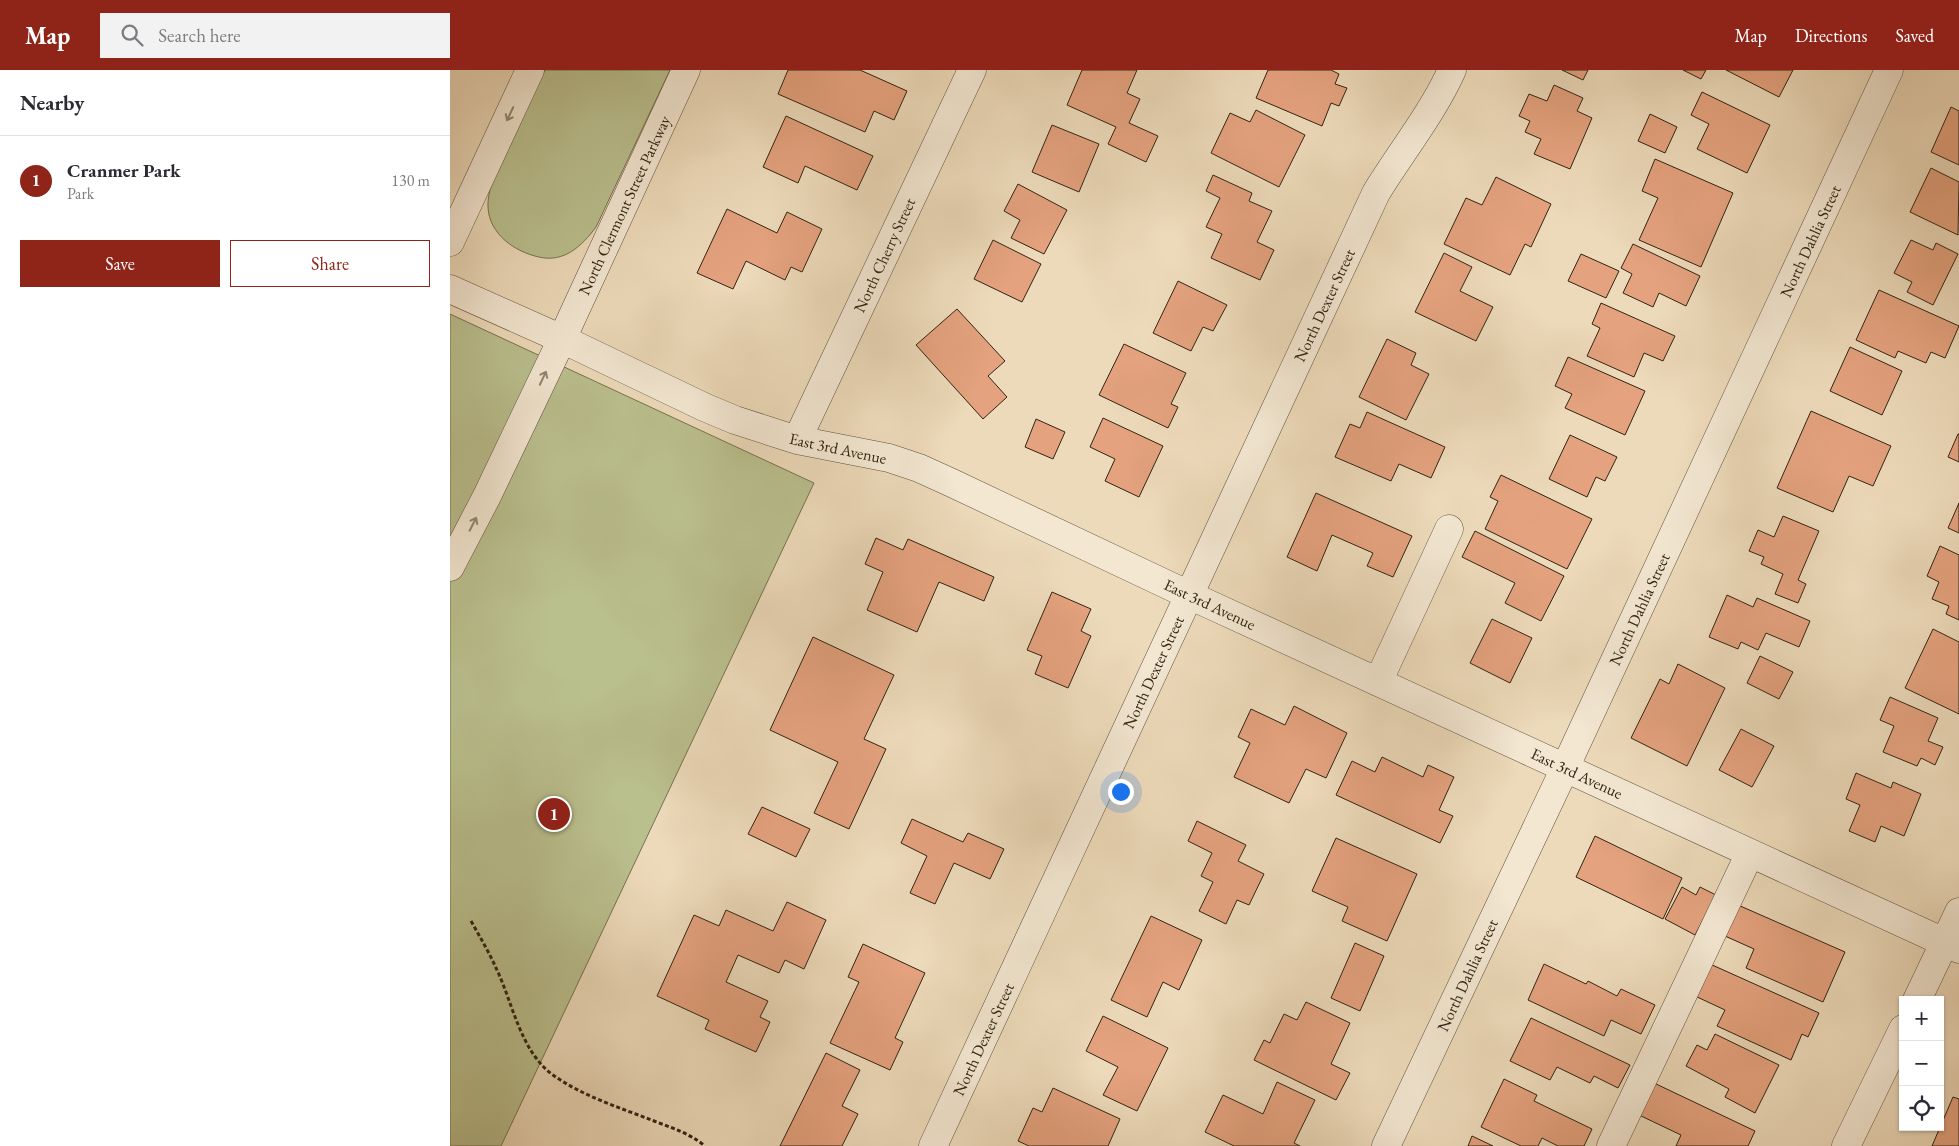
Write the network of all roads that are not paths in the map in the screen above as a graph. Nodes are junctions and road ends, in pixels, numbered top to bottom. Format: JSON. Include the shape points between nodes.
{"nodes":[{"id":1,"x":530,"y":70,"type":"edge"},
{"id":2,"x":686,"y":70,"type":"edge"},
{"id":3,"x":972,"y":70,"type":"edge"},
{"id":4,"x":1452,"y":70,"type":"edge"},
{"id":5,"x":1889,"y":70,"type":"edge"},
{"id":6,"x":450,"y":242,"type":"edge"},
{"id":7,"x":450,"y":289,"type":"edge"},
{"id":8,"x":562,"y":339,"type":"junction"},
{"id":9,"x":797,"y":440,"type":"junction"},
{"id":10,"x":1449,"y":529,"type":"dead end"},
{"id":11,"x":450,"y":567,"type":"edge"},
{"id":12,"x":1189,"y":594,"type":"junction"},
{"id":13,"x":1378,"y":682,"type":"junction"},
{"id":14,"x":1565,"y":768,"type":"junction"},
{"id":15,"x":1750,"y":853,"type":"junction"},
{"id":16,"x":1959,"y":912,"type":"edge"},
{"id":17,"x":1952,"y":946,"type":"edge"},
{"id":18,"x":1920,"y":996,"type":"edge"},
{"id":19,"x":1899,"y":1037,"type":"edge"},
{"id":20,"x":933,"y":1146,"type":"edge"},
{"id":21,"x":1386,"y":1146,"type":"edge"},
{"id":22,"x":1611,"y":1146,"type":"edge"},
{"id":23,"x":1846,"y":1146,"type":"edge"}],
"edges":[{"from":1,"to":6,"type":"street","one_way":true},
{"from":2,"to":8,"type":"street","name":"North Clermont Street Parkway"},
{"from":3,"to":9,"type":"street","name":"North Cherry Street"},
{"from":4,"to":12,"type":"street","name":"North Dexter Street","via":[[1428,116],[1394,162],[1376,194]]},
{"from":5,"to":14,"type":"street","name":"North Dahlia Street"},
{"from":7,"to":8,"type":"street","name":"East 3rd Avenue"},
{"from":8,"to":9,"type":"street","name":"East 3rd Avenue","via":[[704,408]]},
{"from":11,"to":8,"type":"street","name":"North Clermont Street Parkway","one_way":true},
{"from":9,"to":12,"type":"street","name":"East 3rd Avenue","via":[[863,452],[918,468]]},
{"from":10,"to":13,"type":"street"},
{"from":12,"to":13,"type":"street","name":"East 3rd Avenue"},
{"from":12,"to":20,"type":"street","name":"North Dexter Street"},
{"from":13,"to":14,"type":"street","name":"East 3rd Avenue"},
{"from":14,"to":15,"type":"street","name":"East 3rd Avenue"},
{"from":14,"to":21,"type":"street","name":"North Dahlia Street"},
{"from":15,"to":17,"type":"street","name":"East 3rd Avenue"},
{"from":15,"to":22,"type":"street"},
{"from":16,"to":17,"type":"street"},
{"from":17,"to":18,"type":"street"},
{"from":19,"to":23,"type":"street"}]}
